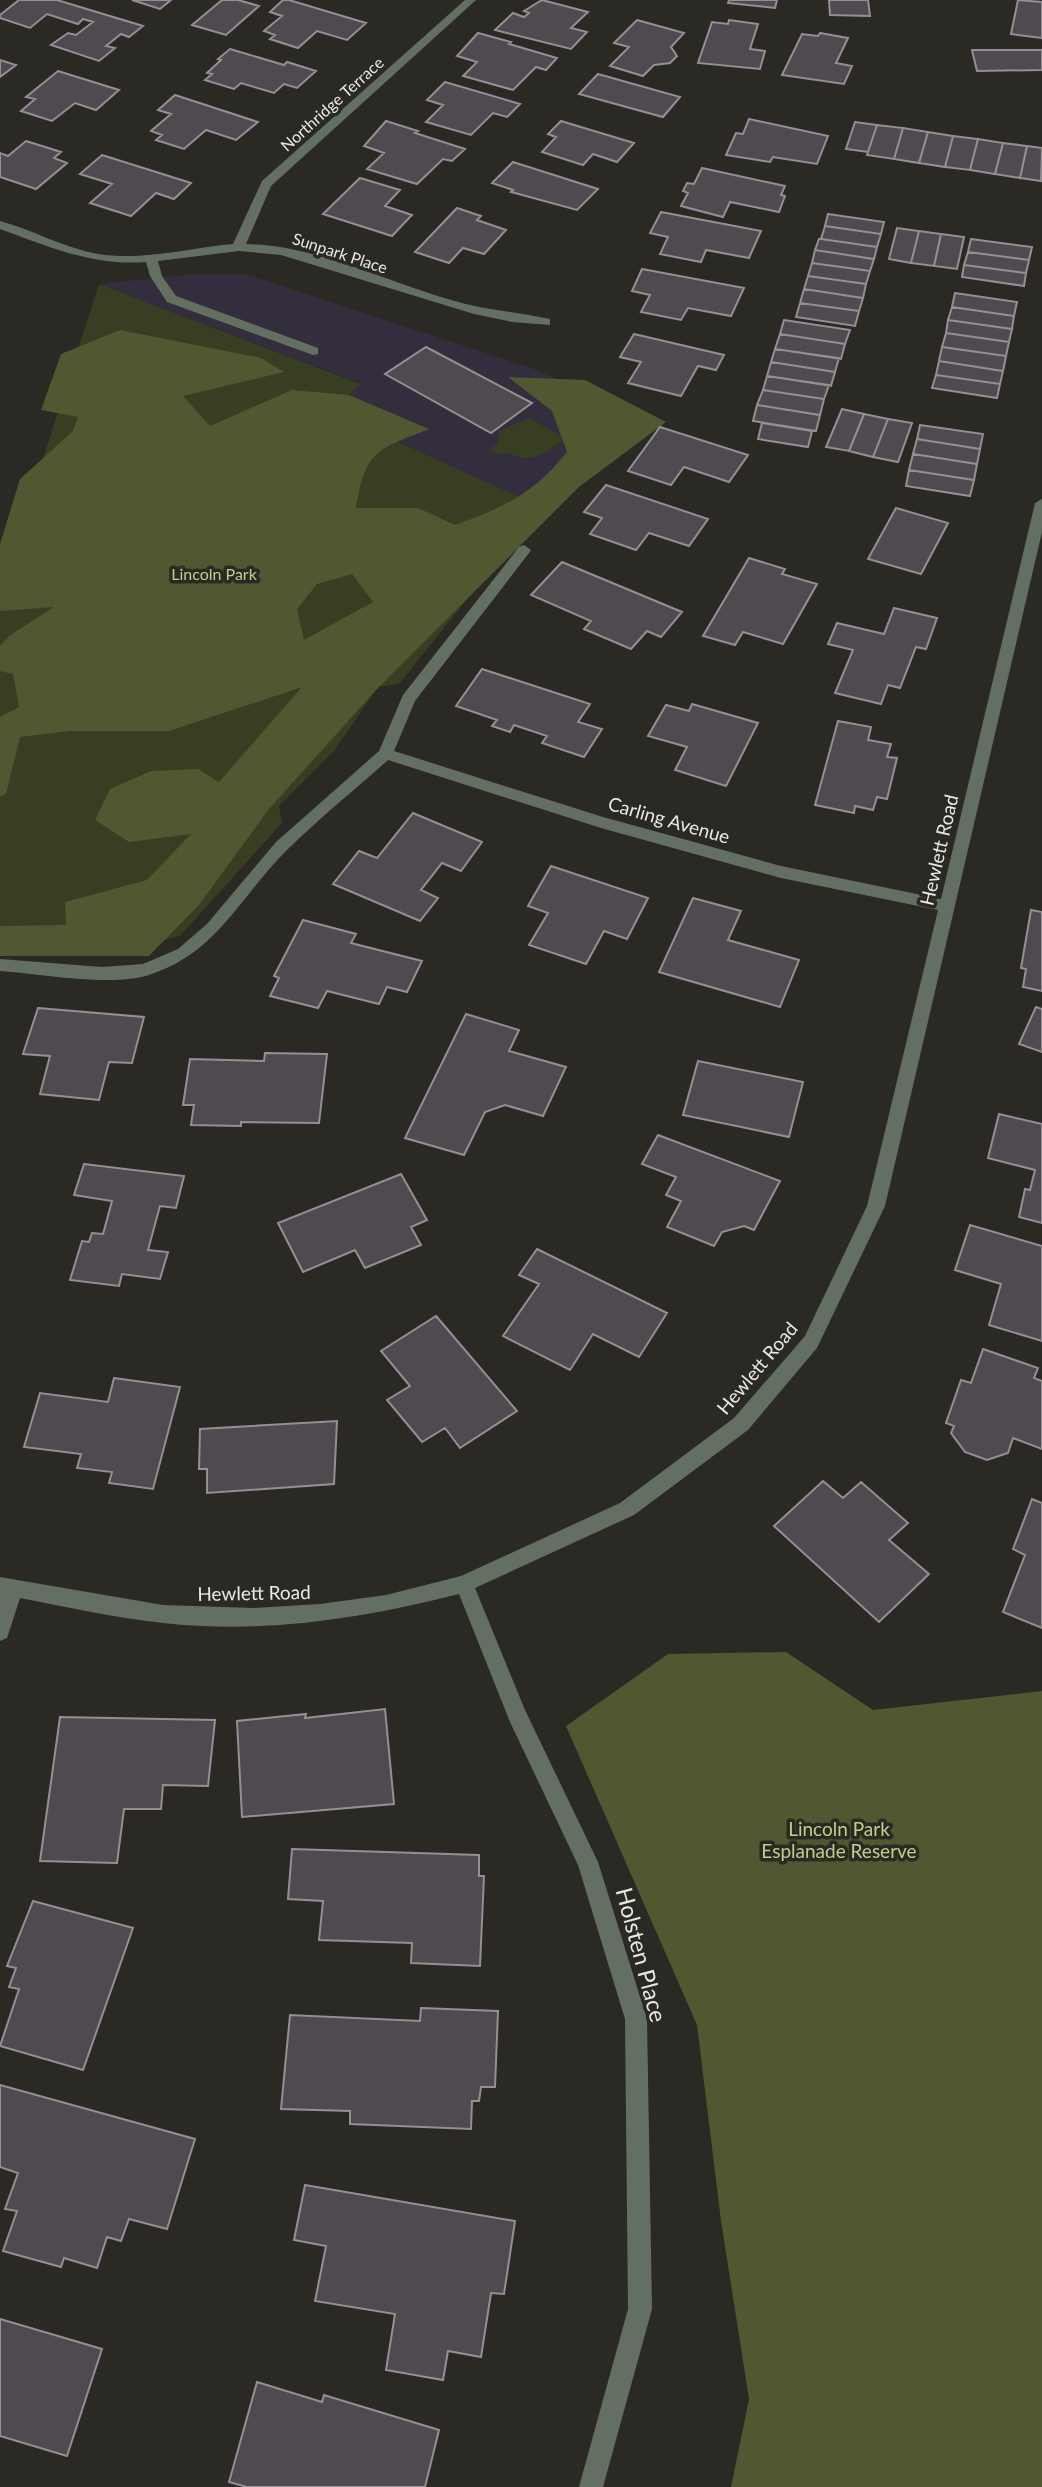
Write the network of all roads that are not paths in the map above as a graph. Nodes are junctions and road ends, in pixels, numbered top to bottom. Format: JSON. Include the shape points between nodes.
{"nodes":[{"id":1,"x":471,"y":0,"type":"edge"},
{"id":2,"x":0,"y":225,"type":"edge"},
{"id":3,"x":238,"y":248,"type":"junction"},
{"id":4,"x":151,"y":258,"type":"junction"},
{"id":5,"x":547,"y":322,"type":"dead end"},
{"id":6,"x":313,"y":351,"type":"dead end"},
{"id":7,"x":1042,"y":503,"type":"edge"},
{"id":8,"x":524,"y":550,"type":"dead end"},
{"id":9,"x":385,"y":754,"type":"junction"},
{"id":10,"x":947,"y":906,"type":"junction"},
{"id":11,"x":0,"y":965,"type":"edge"},
{"id":12,"x":464,"y":1584,"type":"junction"},
{"id":13,"x":7,"y":1587,"type":"edge"},
{"id":14,"x":0,"y":1632,"type":"edge"},
{"id":15,"x":591,"y":2487,"type":"edge"}],
"edges":[{"from":1,"to":3,"type":"street","name":"Northridge Terrace","via":[[267,184]]},
{"from":2,"to":4,"type":"street","name":"Sunpark Place","via":[[110,259]]},
{"from":3,"to":4,"type":"street","name":"Sunpark Place"},
{"from":3,"to":5,"type":"street","name":"Sunpark Place","via":[[293,254],[478,314]]},
{"from":4,"to":6,"type":"street","via":[[171,299]]},
{"from":7,"to":10,"type":"street","name":"Hewlett Road"},
{"from":8,"to":9,"type":"street","via":[[408,699]]},
{"from":9,"to":10,"type":"street","name":"Carling Avenue","via":[[781,872]]},
{"from":9,"to":11,"type":"street","via":[[281,846],[213,928],[184,953],[145,970],[102,973]]},
{"from":10,"to":12,"type":"street","name":"Hewlett Road","via":[[876,1206],[811,1342],[741,1424],[627,1510]]},
{"from":12,"to":13,"type":"street","name":"Hewlett Road","via":[[386,1604],[254,1616],[163,1614]]},
{"from":12,"to":15,"type":"street","name":"Holsten Place","via":[[517,1715],[588,1862],[636,2019],[640,2309]]},
{"from":13,"to":14,"type":"street"}]}
